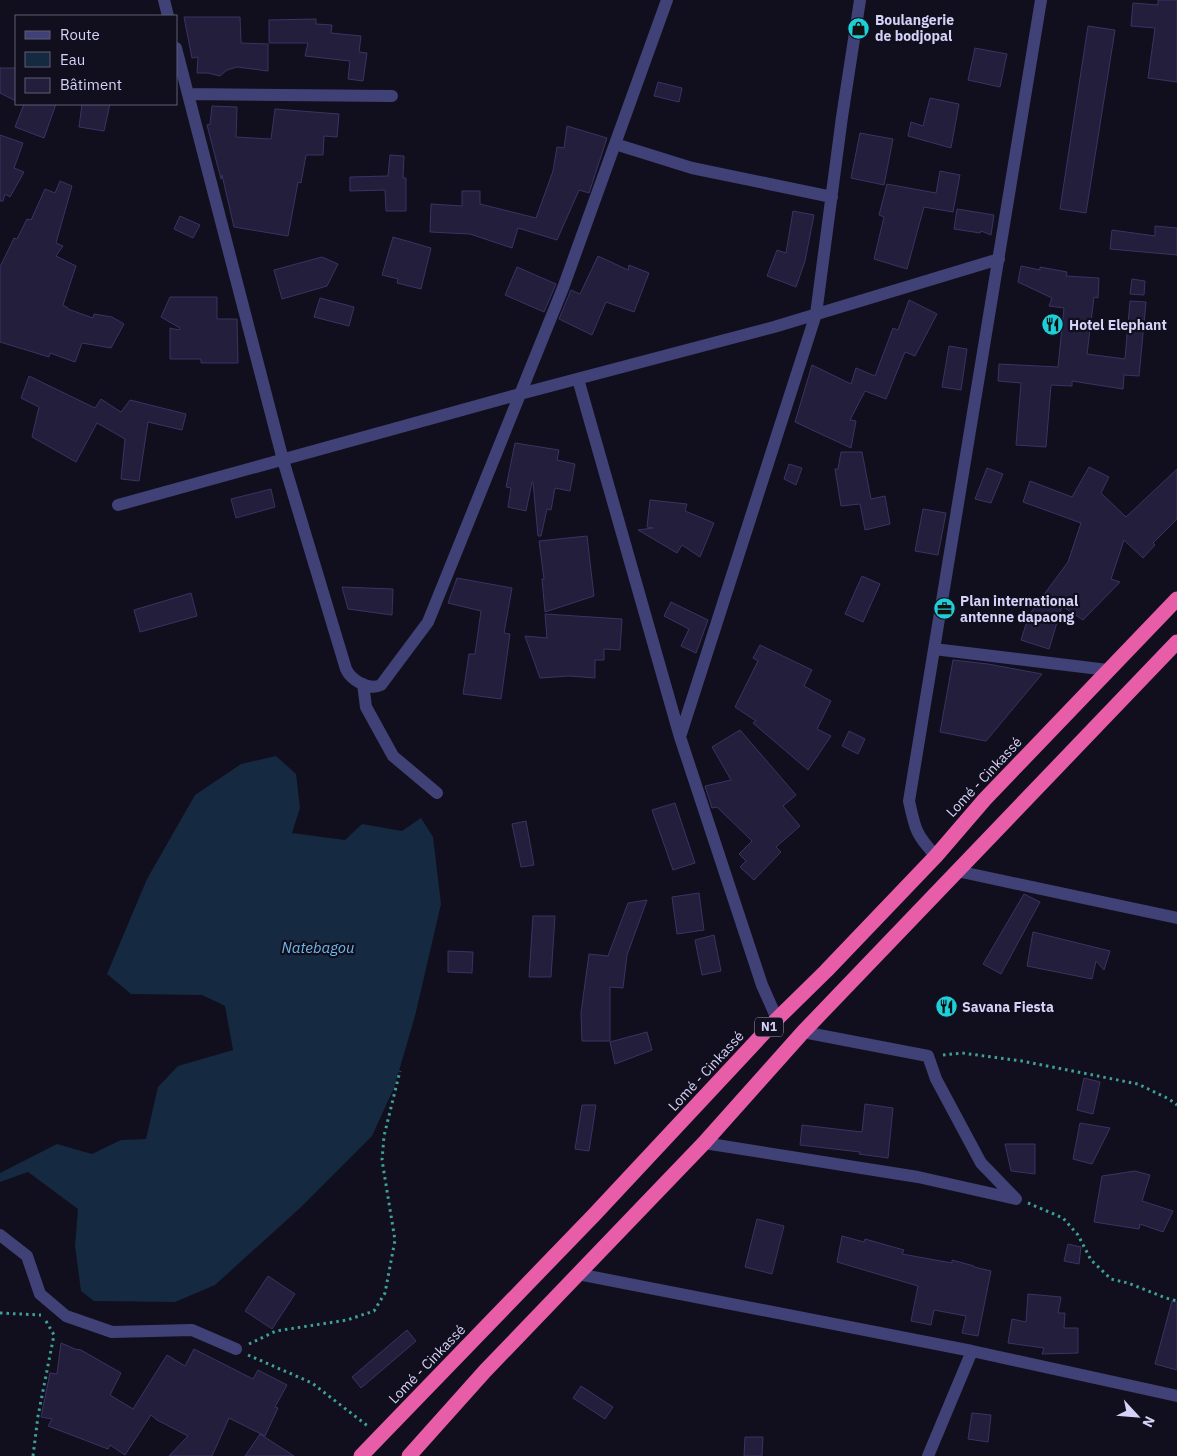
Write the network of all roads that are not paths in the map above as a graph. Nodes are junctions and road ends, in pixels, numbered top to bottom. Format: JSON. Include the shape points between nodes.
{"nodes":[{"id":1,"x":164,"y":0,"type":"edge"},
{"id":2,"x":667,"y":0,"type":"edge"},
{"id":3,"x":860,"y":0,"type":"edge"},
{"id":4,"x":1042,"y":0,"type":"edge"},
{"id":5,"x":168,"y":15,"type":"edge"},
{"id":6,"x":178,"y":56,"type":"edge"},
{"id":7,"x":188,"y":94,"type":"junction"},
{"id":8,"x":392,"y":96,"type":"dead end"},
{"id":9,"x":615,"y":144,"type":"junction"},
{"id":10,"x":832,"y":197,"type":"junction"},
{"id":11,"x":999,"y":259,"type":"junction"},
{"id":12,"x":816,"y":314,"type":"junction"},
{"id":13,"x":578,"y":379,"type":"junction"},
{"id":14,"x":520,"y":394,"type":"junction"},
{"id":15,"x":282,"y":460,"type":"junction"},
{"id":16,"x":118,"y":505,"type":"dead end"},
{"id":17,"x":1177,"y":599,"type":"edge"},
{"id":18,"x":1177,"y":642,"type":"edge"},
{"id":19,"x":934,"y":649,"type":"junction"},
{"id":20,"x":1108,"y":670,"type":"junction"},
{"id":21,"x":363,"y":684,"type":"junction"},
{"id":22,"x":680,"y":737,"type":"junction"},
{"id":23,"x":437,"y":793,"type":"dead end"},
{"id":24,"x":936,"y":856,"type":"junction"},
{"id":25,"x":957,"y":871,"type":"junction"},
{"id":26,"x":1177,"y":918,"type":"edge"},
{"id":27,"x":777,"y":1019,"type":"junction"},
{"id":28,"x":803,"y":1032,"type":"junction"},
{"id":29,"x":704,"y":1143,"type":"junction"},
{"id":30,"x":0,"y":1235,"type":"edge"},
{"id":31,"x":578,"y":1274,"type":"junction"},
{"id":32,"x":236,"y":1350,"type":"road end"},
{"id":33,"x":972,"y":1351,"type":"junction"},
{"id":34,"x":1177,"y":1396,"type":"edge"},
{"id":35,"x":361,"y":1456,"type":"edge"},
{"id":36,"x":409,"y":1456,"type":"edge"},
{"id":37,"x":928,"y":1456,"type":"edge"}],
"edges":[{"from":1,"to":5,"type":"street"},
{"from":2,"to":9,"type":"street"},
{"from":3,"to":10,"type":"street"},
{"from":4,"to":11,"type":"street"},
{"from":6,"to":7,"type":"street"},
{"from":7,"to":8,"type":"street"},
{"from":7,"to":15,"type":"street"},
{"from":9,"to":10,"type":"street","via":[[692,168]]},
{"from":9,"to":14,"type":"street","via":[[563,288]]},
{"from":10,"to":12,"type":"street"},
{"from":11,"to":12,"type":"street"},
{"from":11,"to":19,"type":"street"},
{"from":12,"to":13,"type":"street"},
{"from":12,"to":22,"type":"street"},
{"from":13,"to":14,"type":"street"},
{"from":13,"to":22,"type":"street"},
{"from":14,"to":15,"type":"street"},
{"from":14,"to":21,"type":"street","via":[[428,622],[381,685]]},
{"from":15,"to":16,"type":"street"},
{"from":15,"to":21,"type":"street","via":[[346,669],[351,677]]},
{"from":17,"to":20,"type":"highway","name":"Lomé - Cinkassé","number":"N1"},
{"from":18,"to":25,"type":"highway","number":"N1"},
{"from":19,"to":20,"type":"street"},
{"from":19,"to":24,"type":"street","via":[[909,801],[920,838]]},
{"from":20,"to":24,"type":"highway","name":"Lomé - Cinkassé","number":"N1","via":[[985,799]]},
{"from":21,"to":23,"type":"street","via":[[366,706],[393,756]]},
{"from":22,"to":27,"type":"street","via":[[762,985]]},
{"from":24,"to":25,"type":"highway"},
{"from":24,"to":27,"type":"highway","name":"Lomé - Cinkassé","number":"N1"},
{"from":25,"to":26,"type":"street"},
{"from":25,"to":28,"type":"highway","number":"N1"},
{"from":27,"to":35,"type":"highway","name":"Lomé - Cinkassé","number":"N1","via":[[594,1215]]},
{"from":28,"to":29,"type":"highway","number":"N1"},
{"from":28,"to":29,"type":"street","via":[[928,1056],[936,1079],[981,1163],[1016,1198],[918,1176]]},
{"from":29,"to":31,"type":"highway","number":"N1"},
{"from":30,"to":32,"type":"street","via":[[27,1256],[40,1294],[66,1316],[112,1332],[192,1330]]},
{"from":31,"to":33,"type":"street"},
{"from":31,"to":36,"type":"highway","number":"N1"},
{"from":33,"to":34,"type":"street"},
{"from":33,"to":37,"type":"street"}]}
